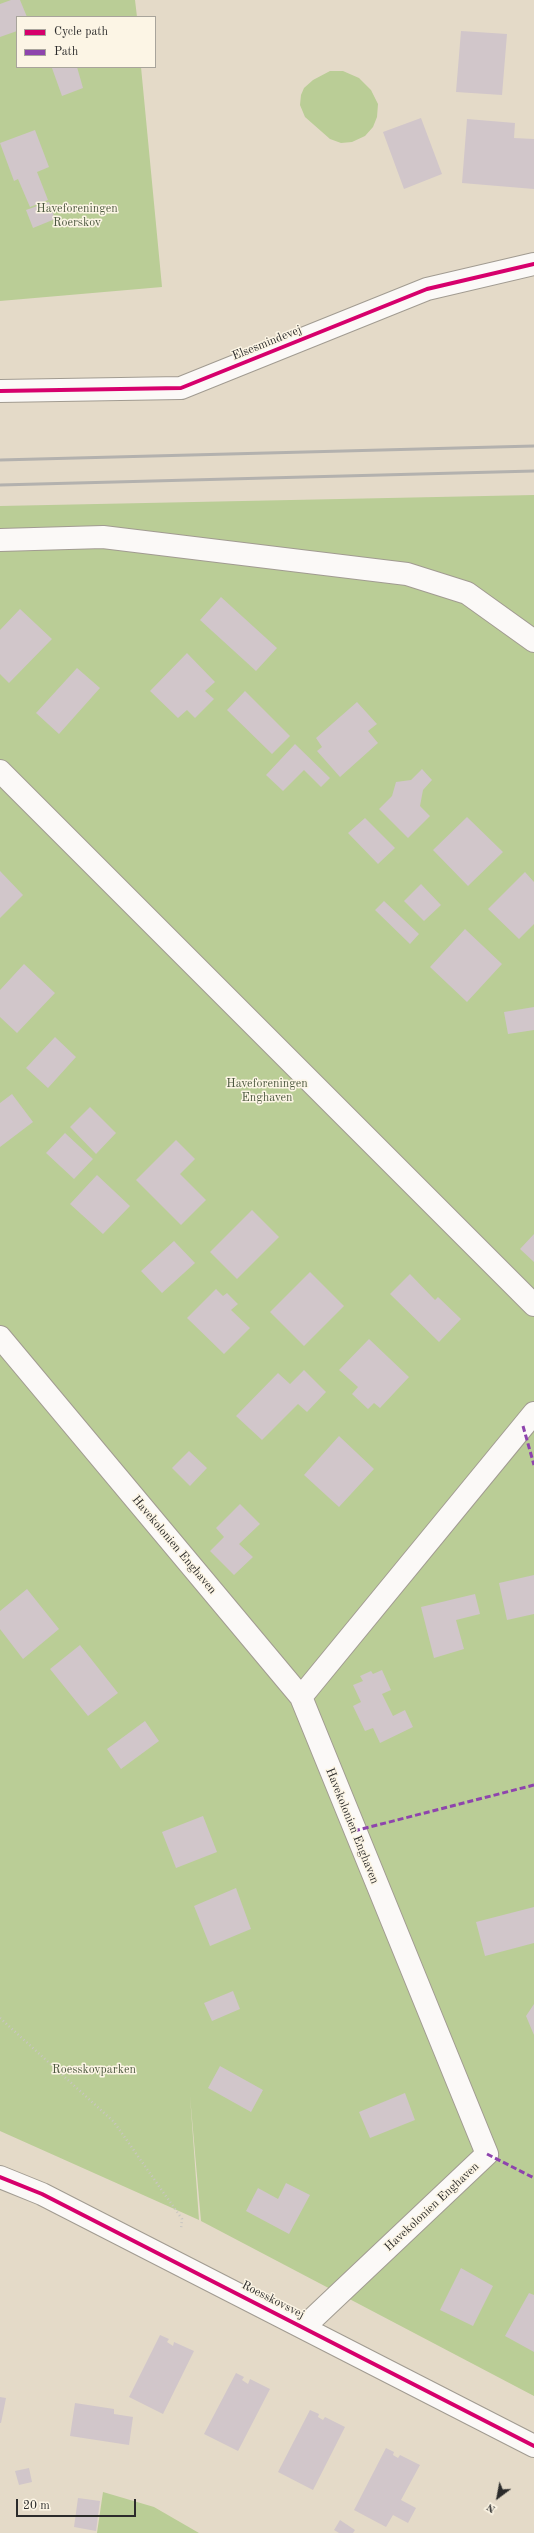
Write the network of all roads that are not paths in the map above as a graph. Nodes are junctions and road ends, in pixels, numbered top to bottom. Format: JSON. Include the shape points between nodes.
{"nodes":[{"id":1,"x":534,"y":264,"type":"edge"},
{"id":2,"x":0,"y":390,"type":"edge"},
{"id":3,"x":0,"y":540,"type":"edge"},
{"id":4,"x":534,"y":641,"type":"edge"},
{"id":5,"x":0,"y":771,"type":"edge"},
{"id":6,"x":534,"y":1305,"type":"edge"},
{"id":7,"x":0,"y":1337,"type":"edge"},
{"id":8,"x":534,"y":1413,"type":"edge"},
{"id":9,"x":301,"y":1697,"type":"junction"},
{"id":10,"x":0,"y":2177,"type":"edge"},
{"id":11,"x":304,"y":2327,"type":"junction"},
{"id":12,"x":534,"y":2446,"type":"edge"}],
"edges":[{"from":1,"to":2,"type":"street","name":"Elsesmindevej","via":[[427,290],[181,388]]},
{"from":3,"to":4,"type":"street","via":[[103,537],[408,574],[467,592]]},
{"from":5,"to":6,"type":"street"},
{"from":7,"to":9,"type":"street","name":"Havekolonien Enghaven"},
{"from":8,"to":9,"type":"street"},
{"from":9,"to":11,"type":"street","name":"Havekolonien Enghaven","via":[[487,2154]]},
{"from":10,"to":11,"type":"street","name":"Roesskovsvej","via":[[42,2194]]},
{"from":11,"to":12,"type":"street","name":"Roesskovsvej"}]}
